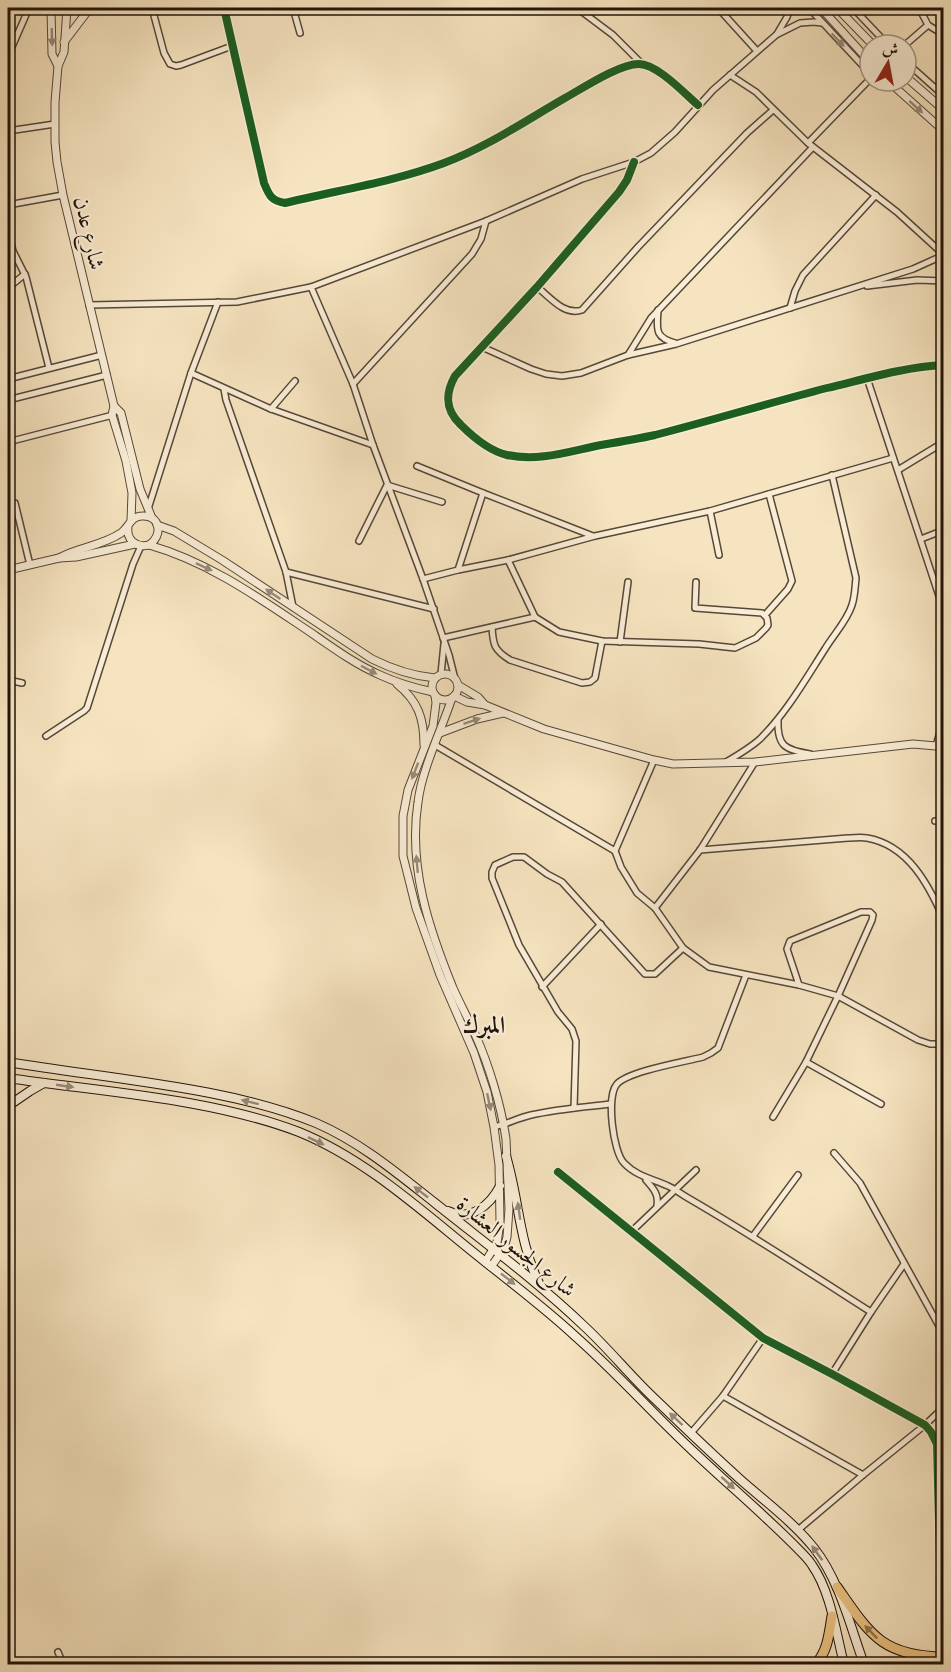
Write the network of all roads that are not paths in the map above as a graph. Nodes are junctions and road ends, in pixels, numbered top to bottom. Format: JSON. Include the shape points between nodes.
{"nodes":[{"id":1,"x":29,"y":8,"type":"edge"},
{"id":2,"x":51,"y":8,"type":"edge"},
{"id":3,"x":66,"y":8,"type":"edge"},
{"id":4,"x":90,"y":8,"type":"edge"},
{"id":5,"x":152,"y":8,"type":"edge"},
{"id":6,"x":224,"y":8,"type":"edge"},
{"id":7,"x":293,"y":8,"type":"edge"},
{"id":8,"x":577,"y":8,"type":"edge"},
{"id":9,"x":718,"y":8,"type":"edge"},
{"id":10,"x":790,"y":8,"type":"edge"},
{"id":11,"x":809,"y":8,"type":"edge"},
{"id":12,"x":821,"y":8,"type":"edge"},
{"id":13,"x":837,"y":8,"type":"edge"},
{"id":14,"x":853,"y":8,"type":"edge"},
{"id":15,"x":919,"y":8,"type":"edge"},
{"id":16,"x":822,"y":23,"type":"junction"},
{"id":17,"x":928,"y":25,"type":"junction"},
{"id":18,"x":300,"y":33,"type":"dead end"},
{"id":19,"x":861,"y":33,"type":"edge"},
{"id":20,"x":877,"y":33,"type":"edge"},
{"id":21,"x":918,"y":34,"type":"edge"},
{"id":22,"x":776,"y":35,"type":"junction"},
{"id":23,"x":944,"y":35,"type":"edge"},
{"id":24,"x":64,"y":42,"type":"junction"},
{"id":25,"x":232,"y":46,"type":"junction"},
{"id":26,"x":858,"y":49,"type":"edge"},
{"id":27,"x":757,"y":51,"type":"junction"},
{"id":28,"x":8,"y":56,"type":"edge"},
{"id":29,"x":858,"y":62,"type":"edge"},
{"id":30,"x":642,"y":64,"type":"junction"},
{"id":31,"x":58,"y":66,"type":"junction"},
{"id":32,"x":918,"y":73,"type":"edge"},
{"id":33,"x":730,"y":75,"type":"junction"},
{"id":34,"x":918,"y":87,"type":"edge"},
{"id":35,"x":858,"y":92,"type":"edge"},
{"id":36,"x":901,"y":93,"type":"edge"},
{"id":37,"x":944,"y":96,"type":"edge"},
{"id":38,"x":698,"y":105,"type":"junction"},
{"id":39,"x":773,"y":110,"type":"junction"},
{"id":40,"x":944,"y":110,"type":"edge"},
{"id":41,"x":55,"y":124,"type":"junction"},
{"id":42,"x":8,"y":131,"type":"edge"},
{"id":43,"x":944,"y":131,"type":"edge"},
{"id":44,"x":811,"y":145,"type":"junction"},
{"id":45,"x":634,"y":162,"type":"junction"},
{"id":46,"x":63,"y":195,"type":"junction"},
{"id":47,"x":876,"y":195,"type":"junction"},
{"id":48,"x":8,"y":205,"type":"edge"},
{"id":49,"x":486,"y":221,"type":"junction"},
{"id":50,"x":8,"y":231,"type":"edge"},
{"id":51,"x":943,"y":254,"type":"edge"},
{"id":52,"x":25,"y":274,"type":"junction"},
{"id":53,"x":944,"y":281,"type":"edge"},
{"id":54,"x":311,"y":287,"type":"junction"},
{"id":55,"x":537,"y":287,"type":"junction"},
{"id":56,"x":856,"y":287,"type":"junction"},
{"id":57,"x":8,"y":288,"type":"edge"},
{"id":58,"x":218,"y":302,"type":"junction"},
{"id":59,"x":89,"y":305,"type":"junction"},
{"id":60,"x":790,"y":308,"type":"junction"},
{"id":61,"x":658,"y":310,"type":"junction"},
{"id":62,"x":676,"y":344,"type":"junction"},
{"id":63,"x":482,"y":347,"type":"junction"},
{"id":64,"x":102,"y":355,"type":"junction"},
{"id":65,"x":628,"y":355,"type":"junction"},
{"id":66,"x":944,"y":365,"type":"edge"},
{"id":67,"x":49,"y":368,"type":"junction"},
{"id":68,"x":191,"y":373,"type":"junction"},
{"id":69,"x":107,"y":375,"type":"junction"},
{"id":70,"x":867,"y":378,"type":"junction"},
{"id":71,"x":8,"y":379,"type":"edge"},
{"id":72,"x":295,"y":381,"type":"dead end"},
{"id":73,"x":353,"y":384,"type":"junction"},
{"id":74,"x":224,"y":389,"type":"junction"},
{"id":75,"x":8,"y":400,"type":"edge"},
{"id":76,"x":114,"y":406,"type":"junction"},
{"id":77,"x":271,"y":409,"type":"junction"},
{"id":78,"x":121,"y":413,"type":"junction"},
{"id":79,"x":112,"y":415,"type":"junction"},
{"id":80,"x":944,"y":441,"type":"edge"},
{"id":81,"x":8,"y":442,"type":"edge"},
{"id":82,"x":373,"y":445,"type":"junction"},
{"id":83,"x":893,"y":458,"type":"junction"},
{"id":84,"x":417,"y":466,"type":"dead end"},
{"id":85,"x":898,"y":470,"type":"junction"},
{"id":86,"x":832,"y":475,"type":"junction"},
{"id":87,"x":387,"y":485,"type":"junction"},
{"id":88,"x":483,"y":494,"type":"junction"},
{"id":89,"x":768,"y":494,"type":"junction"},
{"id":90,"x":442,"y":502,"type":"dead end"},
{"id":91,"x":15,"y":503,"type":"dead end"},
{"id":92,"x":148,"y":509,"type":"junction"},
{"id":93,"x":710,"y":511,"type":"junction"},
{"id":94,"x":152,"y":518,"type":"junction"},
{"id":95,"x":129,"y":524,"type":"junction"},
{"id":96,"x":157,"y":525,"type":"junction"},
{"id":97,"x":944,"y":530,"type":"edge"},
{"id":98,"x":595,"y":536,"type":"junction"},
{"id":99,"x":921,"y":539,"type":"junction"},
{"id":100,"x":359,"y":541,"type":"dead end"},
{"id":101,"x":138,"y":545,"type":"junction"},
{"id":102,"x":149,"y":545,"type":"junction"},
{"id":103,"x":719,"y":555,"type":"dead end"},
{"id":104,"x":59,"y":558,"type":"junction"},
{"id":105,"x":508,"y":560,"type":"junction"},
{"id":106,"x":30,"y":565,"type":"junction"},
{"id":107,"x":8,"y":570,"type":"edge"},
{"id":108,"x":458,"y":570,"type":"junction"},
{"id":109,"x":286,"y":572,"type":"junction"},
{"id":110,"x":423,"y":579,"type":"junction"},
{"id":111,"x":628,"y":582,"type":"dead end"},
{"id":112,"x":696,"y":582,"type":"dead end"},
{"id":113,"x":293,"y":607,"type":"junction"},
{"id":114,"x":434,"y":609,"type":"junction"},
{"id":115,"x":944,"y":611,"type":"edge"},
{"id":116,"x":765,"y":615,"type":"junction"},
{"id":117,"x":535,"y":617,"type":"junction"},
{"id":118,"x":492,"y":627,"type":"junction"},
{"id":119,"x":443,"y":640,"type":"junction"},
{"id":120,"x":602,"y":641,"type":"junction"},
{"id":121,"x":620,"y":642,"type":"junction"},
{"id":122,"x":438,"y":676,"type":"junction"},
{"id":123,"x":8,"y":680,"type":"edge"},
{"id":124,"x":22,"y":682,"type":"dead end"},
{"id":125,"x":396,"y":682,"type":"junction"},
{"id":126,"x":456,"y":682,"type":"junction"},
{"id":127,"x":434,"y":694,"type":"junction"},
{"id":128,"x":453,"y":697,"type":"junction"},
{"id":129,"x":485,"y":705,"type":"junction"},
{"id":130,"x":504,"y":712,"type":"junction"},
{"id":131,"x":944,"y":718,"type":"edge"},
{"id":132,"x":778,"y":720,"type":"junction"},
{"id":133,"x":440,"y":733,"type":"junction"},
{"id":134,"x":46,"y":736,"type":"dead end"},
{"id":135,"x":435,"y":746,"type":"junction"},
{"id":136,"x":936,"y":746,"type":"junction"},
{"id":137,"x":423,"y":750,"type":"junction"},
{"id":138,"x":944,"y":750,"type":"edge"},
{"id":139,"x":819,"y":755,"type":"junction"},
{"id":140,"x":654,"y":760,"type":"junction"},
{"id":141,"x":755,"y":762,"type":"junction"},
{"id":142,"x":723,"y":764,"type":"junction"},
{"id":143,"x":935,"y":820,"type":"dead end"},
{"id":144,"x":944,"y":821,"type":"edge"},
{"id":145,"x":700,"y":850,"type":"junction"},
{"id":146,"x":615,"y":851,"type":"junction"},
{"id":147,"x":655,"y":908,"type":"junction"},
{"id":148,"x":944,"y":920,"type":"edge"},
{"id":149,"x":601,"y":924,"type":"junction"},
{"id":150,"x":683,"y":948,"type":"junction"},
{"id":151,"x":746,"y":975,"type":"junction"},
{"id":152,"x":799,"y":985,"type":"junction"},
{"id":153,"x":542,"y":987,"type":"junction"},
{"id":154,"x":838,"y":996,"type":"junction"},
{"id":155,"x":944,"y":1044,"type":"edge"},
{"id":156,"x":8,"y":1062,"type":"edge"},
{"id":157,"x":806,"y":1062,"type":"junction"},
{"id":158,"x":20,"y":1064,"type":"junction"},
{"id":159,"x":11,"y":1078,"type":"edge"},
{"id":160,"x":45,"y":1083,"type":"junction"},
{"id":161,"x":610,"y":1104,"type":"junction"},
{"id":162,"x":881,"y":1104,"type":"dead end"},
{"id":163,"x":8,"y":1106,"type":"edge"},
{"id":164,"x":574,"y":1108,"type":"junction"},
{"id":165,"x":772,"y":1117,"type":"dead end"},
{"id":166,"x":504,"y":1125,"type":"junction"},
{"id":167,"x":494,"y":1126,"type":"junction"},
{"id":168,"x":834,"y":1153,"type":"dead end"},
{"id":169,"x":506,"y":1156,"type":"junction"},
{"id":170,"x":696,"y":1170,"type":"dead end"},
{"id":171,"x":558,"y":1172,"type":"dead end"},
{"id":172,"x":798,"y":1175,"type":"dead end"},
{"id":173,"x":645,"y":1178,"type":"junction"},
{"id":174,"x":500,"y":1186,"type":"junction"},
{"id":175,"x":675,"y":1191,"type":"junction"},
{"id":176,"x":439,"y":1206,"type":"junction"},
{"id":177,"x":657,"y":1206,"type":"junction"},
{"id":178,"x":631,"y":1232,"type":"junction"},
{"id":179,"x":753,"y":1236,"type":"junction"},
{"id":180,"x":498,"y":1251,"type":"junction"},
{"id":181,"x":488,"y":1264,"type":"junction"},
{"id":182,"x":904,"y":1264,"type":"junction"},
{"id":183,"x":541,"y":1287,"type":"junction"},
{"id":184,"x":871,"y":1312,"type":"junction"},
{"id":185,"x":944,"y":1335,"type":"edge"},
{"id":186,"x":763,"y":1338,"type":"junction"},
{"id":187,"x":832,"y":1374,"type":"junction"},
{"id":188,"x":723,"y":1396,"type":"junction"},
{"id":189,"x":944,"y":1407,"type":"edge"},
{"id":190,"x":925,"y":1425,"type":"junction"},
{"id":191,"x":691,"y":1433,"type":"junction"},
{"id":192,"x":863,"y":1475,"type":"junction"},
{"id":193,"x":798,"y":1530,"type":"junction"},
{"id":194,"x":837,"y":1587,"type":"junction"},
{"id":195,"x":944,"y":1603,"type":"edge"},
{"id":196,"x":832,"y":1616,"type":"junction"},
{"id":197,"x":58,"y":1652,"type":"dead end"},
{"id":198,"x":944,"y":1658,"type":"edge"},
{"id":199,"x":63,"y":1665,"type":"edge"},
{"id":200,"x":816,"y":1665,"type":"edge"},
{"id":201,"x":844,"y":1665,"type":"edge"},
{"id":202,"x":864,"y":1665,"type":"edge"},
{"id":203,"x":917,"y":1665,"type":"edge"}],
"edges":[{"from":1,"to":28,"type":"street"},
{"from":2,"to":31,"type":"street","name":"شارع عدن","one_way":true,"via":[[52,54]]},
{"from":3,"to":24,"type":"street","name":"شارع عدن"},
{"from":4,"to":24,"type":"street"},
{"from":5,"to":25,"type":"street","via":[[170,64],[181,65]]},
{"from":6,"to":25,"type":"street"},
{"from":7,"to":18,"type":"street"},
{"from":8,"to":30,"type":"street"},
{"from":9,"to":27,"type":"street"},
{"from":10,"to":22,"type":"street"},
{"from":11,"to":16,"type":"street"},
{"from":12,"to":26,"type":"street"},
{"from":13,"to":19,"type":"street"},
{"from":14,"to":20,"type":"street"},
{"from":15,"to":17,"type":"street"},
{"from":16,"to":22,"type":"street","via":[[800,23]]},
{"from":16,"to":29,"type":"street","one_way":true},
{"from":17,"to":21,"type":"street"},
{"from":17,"to":23,"type":"street"},
{"from":22,"to":27,"type":"street"},
{"from":24,"to":31,"type":"street","name":"شارع عدن"},
{"from":25,"to":30,"type":"street","via":[[268,195],[285,203],[445,163],[476,150],[601,78],[630,64]]},
{"from":27,"to":33,"type":"street"},
{"from":30,"to":38,"type":"street","via":[[660,72]]},
{"from":31,"to":41,"type":"street","name":"شارع عدن"},
{"from":32,"to":37,"type":"street"},
{"from":33,"to":38,"type":"street"},
{"from":33,"to":39,"type":"street","via":[[756,92]]},
{"from":34,"to":40,"type":"street"},
{"from":35,"to":44,"type":"street"},
{"from":36,"to":43,"type":"street","one_way":true},
{"from":38,"to":45,"type":"street","via":[[661,145]]},
{"from":39,"to":44,"type":"street"},
{"from":39,"to":55,"type":"street","via":[[638,247],[582,310],[567,310]]},
{"from":41,"to":42,"type":"street"},
{"from":41,"to":46,"type":"street","name":"شارع عدن"},
{"from":44,"to":47,"type":"street"},
{"from":44,"to":61,"type":"street"},
{"from":45,"to":49,"type":"street","via":[[582,179]]},
{"from":45,"to":55,"type":"street","via":[[619,192]]},
{"from":46,"to":48,"type":"street"},
{"from":46,"to":59,"type":"street","name":"شارع عدن"},
{"from":47,"to":51,"type":"street"},
{"from":47,"to":60,"type":"street","via":[[806,271]]},
{"from":49,"to":54,"type":"street"},
{"from":49,"to":73,"type":"street","via":[[472,254]]},
{"from":50,"to":52,"type":"street"},
{"from":51,"to":56,"type":"street","via":[[913,269]]},
{"from":52,"to":57,"type":"street"},
{"from":52,"to":67,"type":"street"},
{"from":53,"to":56,"type":"street"},
{"from":54,"to":58,"type":"street","via":[[237,302]]},
{"from":54,"to":73,"type":"street"},
{"from":55,"to":63,"type":"street"},
{"from":56,"to":60,"type":"street"},
{"from":58,"to":59,"type":"street"},
{"from":58,"to":68,"type":"street"},
{"from":59,"to":64,"type":"street","name":"شارع عدن"},
{"from":60,"to":62,"type":"street"},
{"from":61,"to":62,"type":"street","via":[[659,335]]},
{"from":61,"to":65,"type":"street"},
{"from":62,"to":65,"type":"street"},
{"from":63,"to":65,"type":"street","via":[[531,369],[562,376]]},
{"from":63,"to":70,"type":"street","via":[[449,387],[450,411],[462,426],[506,455],[548,457],[654,435]]},
{"from":64,"to":67,"type":"street"},
{"from":64,"to":69,"type":"street","name":"شارع عدن"},
{"from":66,"to":70,"type":"street"},
{"from":67,"to":71,"type":"street"},
{"from":68,"to":74,"type":"street"},
{"from":68,"to":92,"type":"street"},
{"from":69,"to":75,"type":"street"},
{"from":69,"to":76,"type":"street","name":"شارع عدن"},
{"from":70,"to":83,"type":"street"},
{"from":72,"to":77,"type":"street"},
{"from":73,"to":82,"type":"street"},
{"from":74,"to":77,"type":"street"},
{"from":74,"to":109,"type":"street"},
{"from":76,"to":78,"type":"street"},
{"from":76,"to":79,"type":"street","name":"شارع عدن"},
{"from":77,"to":82,"type":"street"},
{"from":78,"to":79,"type":"street"},
{"from":78,"to":92,"type":"street"},
{"from":79,"to":81,"type":"street"},
{"from":79,"to":95,"type":"street","name":"شارع عدن","via":[[132,493]]},
{"from":80,"to":85,"type":"street"},
{"from":82,"to":87,"type":"street"},
{"from":83,"to":85,"type":"street"},
{"from":83,"to":86,"type":"street"},
{"from":84,"to":88,"type":"street"},
{"from":85,"to":99,"type":"street"},
{"from":86,"to":89,"type":"street"},
{"from":86,"to":132,"type":"street","via":[[852,556],[855,593],[844,621]]},
{"from":87,"to":90,"type":"street"},
{"from":87,"to":100,"type":"street"},
{"from":87,"to":110,"type":"street"},
{"from":88,"to":98,"type":"street"},
{"from":88,"to":108,"type":"street"},
{"from":89,"to":93,"type":"street"},
{"from":89,"to":116,"type":"street","via":[[792,581]]},
{"from":91,"to":106,"type":"street"},
{"from":92,"to":94,"type":"street"},
{"from":93,"to":98,"type":"street"},
{"from":93,"to":103,"type":"street"},
{"from":94,"to":95,"type":"street","via":[[140,516]]},
{"from":94,"to":96,"type":"street"},
{"from":95,"to":101,"type":"street","via":[[129,536]]},
{"from":95,"to":104,"type":"street","via":[[120,534]]},
{"from":96,"to":102,"type":"street","via":[[158,536]]},
{"from":113,"to":96,"type":"street","one_way":true,"via":[[174,531]]},
{"from":97,"to":99,"type":"street"},
{"from":98,"to":105,"type":"street"},
{"from":99,"to":115,"type":"street"},
{"from":101,"to":102,"type":"street"},
{"from":101,"to":104,"type":"street"},
{"from":101,"to":134,"type":"street","via":[[87,708]]},
{"from":102,"to":125,"type":"street","one_way":true,"via":[[220,574],[344,656]]},
{"from":104,"to":106,"type":"street"},
{"from":105,"to":108,"type":"street"},
{"from":105,"to":117,"type":"street"},
{"from":106,"to":107,"type":"street"},
{"from":108,"to":110,"type":"street"},
{"from":109,"to":113,"type":"street"},
{"from":109,"to":114,"type":"street"},
{"from":110,"to":114,"type":"street"},
{"from":111,"to":121,"type":"street"},
{"from":112,"to":116,"type":"street","via":[[697,609]]},
{"from":113,"to":122,"type":"street","via":[[389,668],[406,674]]},
{"from":114,"to":119,"type":"street"},
{"from":116,"to":121,"type":"street","via":[[766,628],[735,648]]},
{"from":117,"to":118,"type":"street"},
{"from":117,"to":120,"type":"street","via":[[559,632]]},
{"from":118,"to":119,"type":"street"},
{"from":118,"to":120,"type":"street","via":[[500,654],[582,683],[595,678]]},
{"from":119,"to":122,"type":"street"},
{"from":119,"to":126,"type":"street"},
{"from":120,"to":121,"type":"street"},
{"from":122,"to":126,"type":"street","via":[[448,675]]},
{"from":122,"to":127,"type":"street","via":[[432,685]]},
{"from":123,"to":124,"type":"street"},
{"from":125,"to":127,"type":"street"},
{"from":125,"to":137,"type":"street","via":[[418,709],[424,733]]},
{"from":126,"to":128,"type":"street"},
{"from":126,"to":129,"type":"street"},
{"from":127,"to":128,"type":"street","via":[[444,700]]},
{"from":127,"to":137,"type":"street","via":[[433,726]]},
{"from":128,"to":129,"type":"street"},
{"from":128,"to":133,"type":"street"},
{"from":129,"to":130,"type":"street"},
{"from":133,"to":130,"type":"street","one_way":true},
{"from":130,"to":140,"type":"street","via":[[544,729]]},
{"from":131,"to":136,"type":"street"},
{"from":132,"to":139,"type":"street","via":[[777,732],[785,747]]},
{"from":132,"to":142,"type":"street","via":[[752,746]]},
{"from":133,"to":135,"type":"street"},
{"from":135,"to":146,"type":"street"},
{"from":166,"to":135,"type":"street","one_way":true,"via":[[481,1049],[453,987],[419,886],[415,825],[418,800]]},
{"from":136,"to":138,"type":"street"},
{"from":136,"to":139,"type":"street","via":[[913,744]]},
{"from":137,"to":167,"type":"street","one_way":true,"via":[[403,816],[403,856],[416,908],[440,975],[474,1053]]},
{"from":139,"to":141,"type":"street"},
{"from":140,"to":142,"type":"street"},
{"from":140,"to":146,"type":"street"},
{"from":141,"to":142,"type":"street"},
{"from":141,"to":145,"type":"street"},
{"from":143,"to":144,"type":"street"},
{"from":145,"to":147,"type":"street"},
{"from":145,"to":148,"type":"street","via":[[848,838],[882,842],[913,865]]},
{"from":146,"to":147,"type":"street","via":[[637,892]]},
{"from":147,"to":150,"type":"street"},
{"from":149,"to":150,"type":"street","via":[[645,974],[655,974]]},
{"from":149,"to":153,"type":"street"},
{"from":149,"to":153,"type":"street","via":[[562,882],[524,857],[495,865],[492,878],[519,945]]},
{"from":150,"to":151,"type":"street","via":[[709,968]]},
{"from":151,"to":152,"type":"street"},
{"from":151,"to":161,"type":"street","via":[[718,1048],[704,1056],[625,1079],[615,1087]]},
{"from":152,"to":154,"type":"street"},
{"from":152,"to":154,"type":"street","via":[[787,949],[790,941],[861,912],[870,912],[872,920]]},
{"from":153,"to":164,"type":"street","via":[[572,1029],[576,1041]]},
{"from":154,"to":155,"type":"street","via":[[918,1040]]},
{"from":154,"to":157,"type":"street"},
{"from":156,"to":158,"type":"main road","name":"شارع الجسور العشارة"},
{"from":157,"to":162,"type":"street"},
{"from":157,"to":165,"type":"street"},
{"from":158,"to":159,"type":"main road"},
{"from":176,"to":158,"type":"main road","name":"شارع الجسور العشارة","one_way":true,"via":[[360,1147],[300,1117],[186,1089]]},
{"from":159,"to":160,"type":"main road","name":"شارع الجسور العشارة"},
{"from":160,"to":163,"type":"main road"},
{"from":160,"to":181,"type":"main road","name":"شارع الجسور العشارة","one_way":true,"via":[[227,1111],[301,1133],[370,1172]]},
{"from":161,"to":164,"type":"street"},
{"from":161,"to":173,"type":"street","via":[[620,1157]]},
{"from":164,"to":166,"type":"street","via":[[527,1116]]},
{"from":166,"to":167,"type":"street"},
{"from":166,"to":169,"type":"street"},
{"from":167,"to":174,"type":"street"},
{"from":168,"to":182,"type":"street","via":[[860,1183]]},
{"from":169,"to":180,"type":"street","via":[[507,1243]]},
{"from":183,"to":169,"type":"main road","one_way":true,"via":[[527,1257]]},
{"from":170,"to":175,"type":"street"},
{"from":171,"to":178,"type":"street"},
{"from":172,"to":179,"type":"street"},
{"from":173,"to":175,"type":"street"},
{"from":173,"to":177,"type":"street","via":[[656,1193]]},
{"from":174,"to":176,"type":"main road","via":[[490,1203],[474,1212],[453,1213]]},
{"from":174,"to":180,"type":"street"},
{"from":175,"to":177,"type":"street"},
{"from":175,"to":179,"type":"street"},
{"from":176,"to":180,"type":"main road","name":"شارع الجسور العشارة"},
{"from":177,"to":178,"type":"street"},
{"from":178,"to":186,"type":"street"},
{"from":179,"to":184,"type":"street"},
{"from":180,"to":181,"type":"street"},
{"from":180,"to":183,"type":"main road","name":"شارع الجسور العشارة"},
{"from":181,"to":196,"type":"main road","name":"شارع الجسور العشارة","one_way":true,"via":[[577,1338],[800,1551],[813,1565]]},
{"from":182,"to":184,"type":"street"},
{"from":182,"to":185,"type":"street"},
{"from":191,"to":183,"type":"main road","name":"شارع الجسور العشارة","one_way":true},
{"from":184,"to":187,"type":"street"},
{"from":186,"to":187,"type":"street"},
{"from":186,"to":188,"type":"street"},
{"from":187,"to":190,"type":"street"},
{"from":188,"to":191,"type":"street"},
{"from":188,"to":192,"type":"street"},
{"from":189,"to":190,"type":"street"},
{"from":190,"to":192,"type":"street"},
{"from":190,"to":195,"type":"street","via":[[937,1444]]},
{"from":191,"to":193,"type":"main road","name":"شارع الجسور العشارة"},
{"from":192,"to":193,"type":"street"},
{"from":194,"to":193,"type":"main road","name":"شارع الجسور العشارة","one_way":true,"via":[[827,1566]]},
{"from":198,"to":194,"type":"main road","one_way":true,"via":[[900,1652],[880,1641]]},
{"from":194,"to":202,"type":"main road","name":"شارع الجسور العشارة"},
{"from":196,"to":200,"type":"main road","via":[[827,1647]]},
{"from":196,"to":201,"type":"main road","name":"شارع الجسور العشارة"},
{"from":197,"to":199,"type":"street"},
{"from":198,"to":203,"type":"main road"}]}
